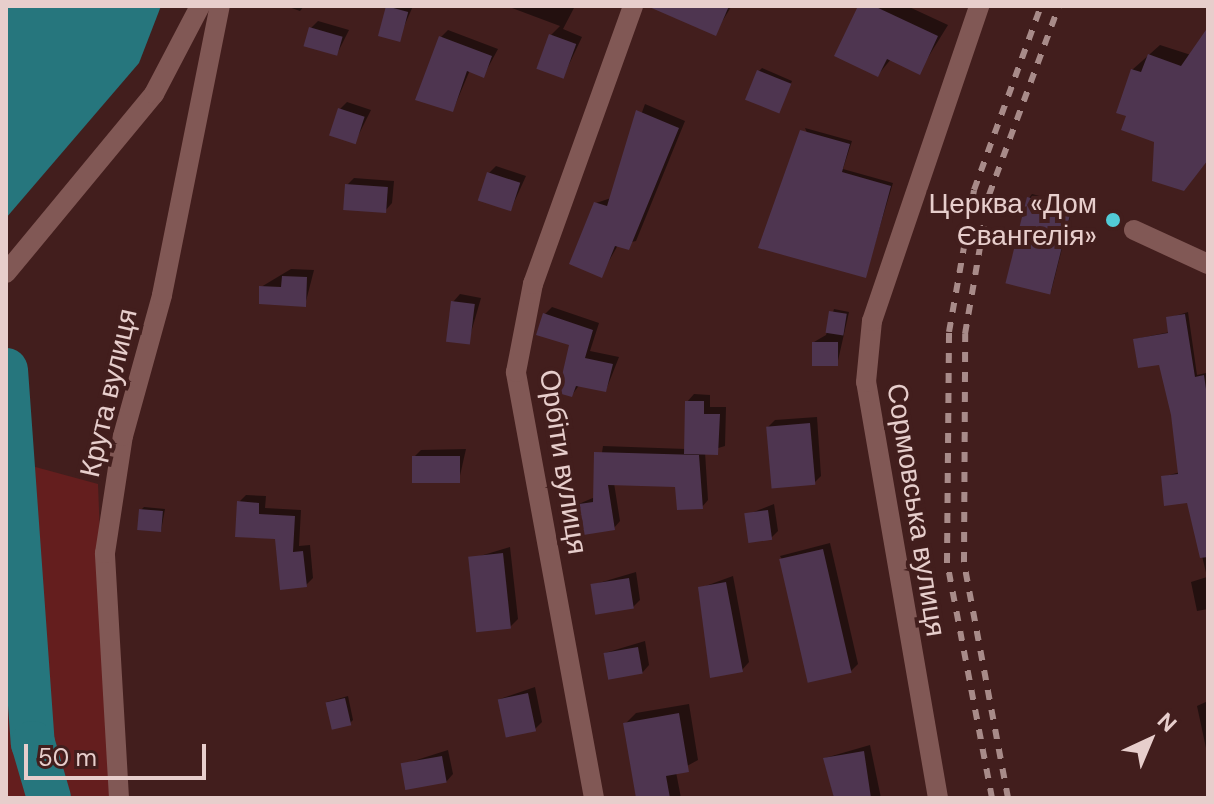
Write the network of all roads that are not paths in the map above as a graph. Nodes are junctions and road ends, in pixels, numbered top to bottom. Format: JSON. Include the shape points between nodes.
{"nodes":[{"id":1,"x":200,"y":6,"type":"edge"},
{"id":2,"x":220,"y":6,"type":"edge"},
{"id":3,"x":633,"y":6,"type":"edge"},
{"id":4,"x":979,"y":6,"type":"edge"},
{"id":5,"x":1134,"y":230,"type":"dead end"},
{"id":6,"x":1208,"y":264,"type":"edge"},
{"id":7,"x":6,"y":273,"type":"edge"},
{"id":8,"x":119,"y":798,"type":"edge"},
{"id":9,"x":594,"y":798,"type":"edge"},
{"id":10,"x":938,"y":798,"type":"edge"}],
"edges":[{"from":1,"to":7,"type":"street","via":[[154,94]]},
{"from":2,"to":8,"type":"street","name":"Крута вулиця","via":[[162,295],[123,436],[105,553]]},
{"from":3,"to":9,"type":"street","name":"Орбіти вулиця","via":[[533,284],[516,372]]},
{"from":4,"to":10,"type":"street","name":"Сормовська вулиця","via":[[872,321],[866,382]]},
{"from":5,"to":6,"type":"street"}]}
